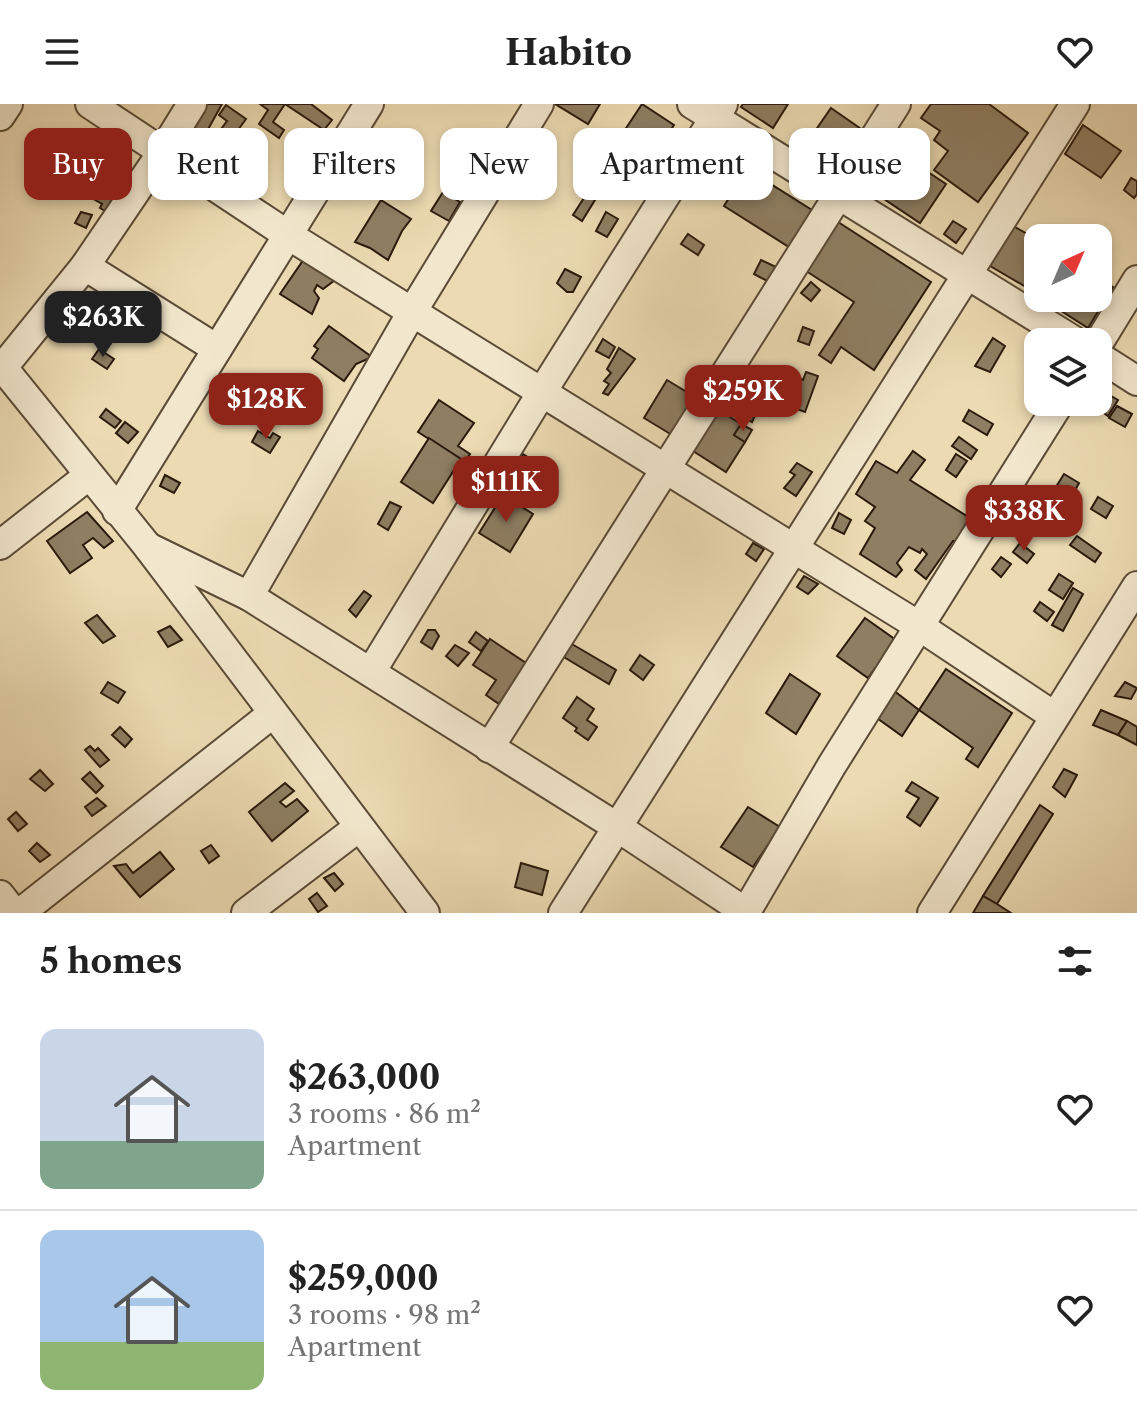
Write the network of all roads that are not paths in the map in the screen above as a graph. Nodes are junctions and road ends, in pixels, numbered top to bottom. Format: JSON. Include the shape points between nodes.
{"nodes":[{"id":1,"x":8,"y":104,"type":"edge"},
{"id":2,"x":90,"y":104,"type":"edge"},
{"id":3,"x":192,"y":104,"type":"edge"},
{"id":4,"x":369,"y":104,"type":"edge"},
{"id":5,"x":539,"y":104,"type":"edge"},
{"id":6,"x":896,"y":104,"type":"edge"},
{"id":7,"x":1075,"y":104,"type":"edge"},
{"id":8,"x":710,"y":109,"type":"edge"},
{"id":9,"x":0,"y":116,"type":"edge"},
{"id":10,"x":177,"y":128,"type":"edge"},
{"id":11,"x":881,"y":128,"type":"edge"},
{"id":12,"x":148,"y":141,"type":"edge"},
{"id":13,"x":789,"y":161,"type":"edge"},
{"id":14,"x":148,"y":173,"type":"edge"},
{"id":15,"x":236,"y":200,"type":"edge"},
{"id":16,"x":834,"y":200,"type":"edge"},
{"id":17,"x":848,"y":200,"type":"edge"},
{"id":18,"x":288,"y":235,"type":"junction"},
{"id":19,"x":85,"y":266,"type":"junction"},
{"id":20,"x":967,"y":275,"type":"junction"},
{"id":21,"x":1137,"y":280,"type":"edge"},
{"id":22,"x":412,"y":312,"type":"junction"},
{"id":23,"x":1053,"y":328,"type":"edge"},
{"id":24,"x":1108,"y":328,"type":"edge"},
{"id":25,"x":217,"y":349,"type":"junction"},
{"id":26,"x":1112,"y":365,"type":"edge"},
{"id":27,"x":1,"y":368,"type":"edge"},
{"id":28,"x":1137,"y":381,"type":"edge"},
{"id":29,"x":542,"y":392,"type":"junction"},
{"id":30,"x":1051,"y":416,"type":"edge"},
{"id":31,"x":664,"y":468,"type":"junction"},
{"id":32,"x":88,"y":476,"type":"junction"},
{"id":33,"x":117,"y":511,"type":"junction"},
{"id":34,"x":0,"y":545,"type":"edge"},
{"id":35,"x":148,"y":547,"type":"junction"},
{"id":36,"x":794,"y":548,"type":"junction"},
{"id":37,"x":1137,"y":586,"type":"edge"},
{"id":38,"x":249,"y":596,"type":"junction"},
{"id":39,"x":919,"y":626,"type":"junction"},
{"id":40,"x":371,"y":672,"type":"junction"},
{"id":41,"x":272,"y":714,"type":"junction"},
{"id":42,"x":1054,"y":716,"type":"junction"},
{"id":43,"x":489,"y":748,"type":"junction"},
{"id":44,"x":359,"y":827,"type":"junction"},
{"id":45,"x":617,"y":827,"type":"junction"},
{"id":46,"x":0,"y":895,"type":"edge"},
{"id":47,"x":746,"y":912,"type":"edge"},
{"id":48,"x":14,"y":913,"type":"edge"},
{"id":49,"x":20,"y":913,"type":"edge"},
{"id":50,"x":246,"y":913,"type":"edge"},
{"id":51,"x":425,"y":913,"type":"edge"},
{"id":52,"x":563,"y":913,"type":"edge"},
{"id":53,"x":932,"y":913,"type":"edge"}],
"edges":[{"from":1,"to":9,"type":"street"},
{"from":2,"to":12,"type":"street"},
{"from":3,"to":10,"type":"street"},
{"from":4,"to":18,"type":"street"},
{"from":5,"to":22,"type":"street"},
{"from":6,"to":11,"type":"street"},
{"from":7,"to":20,"type":"street"},
{"from":8,"to":13,"type":"street"},
{"from":8,"to":29,"type":"street"},
{"from":14,"to":19,"type":"street"},
{"from":15,"to":18,"type":"street"},
{"from":16,"to":31,"type":"street"},
{"from":17,"to":20,"type":"street"},
{"from":18,"to":22,"type":"street"},
{"from":18,"to":25,"type":"street"},
{"from":19,"to":25,"type":"street"},
{"from":19,"to":27,"type":"street"},
{"from":20,"to":23,"type":"street"},
{"from":20,"to":36,"type":"street"},
{"from":21,"to":24,"type":"street"},
{"from":22,"to":29,"type":"street"},
{"from":22,"to":38,"type":"street"},
{"from":25,"to":33,"type":"street"},
{"from":26,"to":28,"type":"street"},
{"from":27,"to":32,"type":"street"},
{"from":29,"to":31,"type":"street"},
{"from":29,"to":40,"type":"street"},
{"from":30,"to":39,"type":"street"},
{"from":31,"to":36,"type":"street"},
{"from":31,"to":43,"type":"street"},
{"from":32,"to":33,"type":"street"},
{"from":32,"to":34,"type":"street"},
{"from":33,"to":35,"type":"street"},
{"from":35,"to":38,"type":"street"},
{"from":35,"to":41,"type":"street"},
{"from":36,"to":39,"type":"street"},
{"from":36,"to":45,"type":"street"},
{"from":37,"to":42,"type":"street"},
{"from":38,"to":40,"type":"street"},
{"from":39,"to":42,"type":"street"},
{"from":39,"to":47,"type":"street"},
{"from":40,"to":43,"type":"street"},
{"from":41,"to":44,"type":"street"},
{"from":41,"to":49,"type":"street"},
{"from":42,"to":53,"type":"street"},
{"from":43,"to":45,"type":"street"},
{"from":44,"to":50,"type":"street"},
{"from":44,"to":51,"type":"street"},
{"from":45,"to":47,"type":"street"},
{"from":45,"to":52,"type":"street"},
{"from":46,"to":48,"type":"street"}]}
